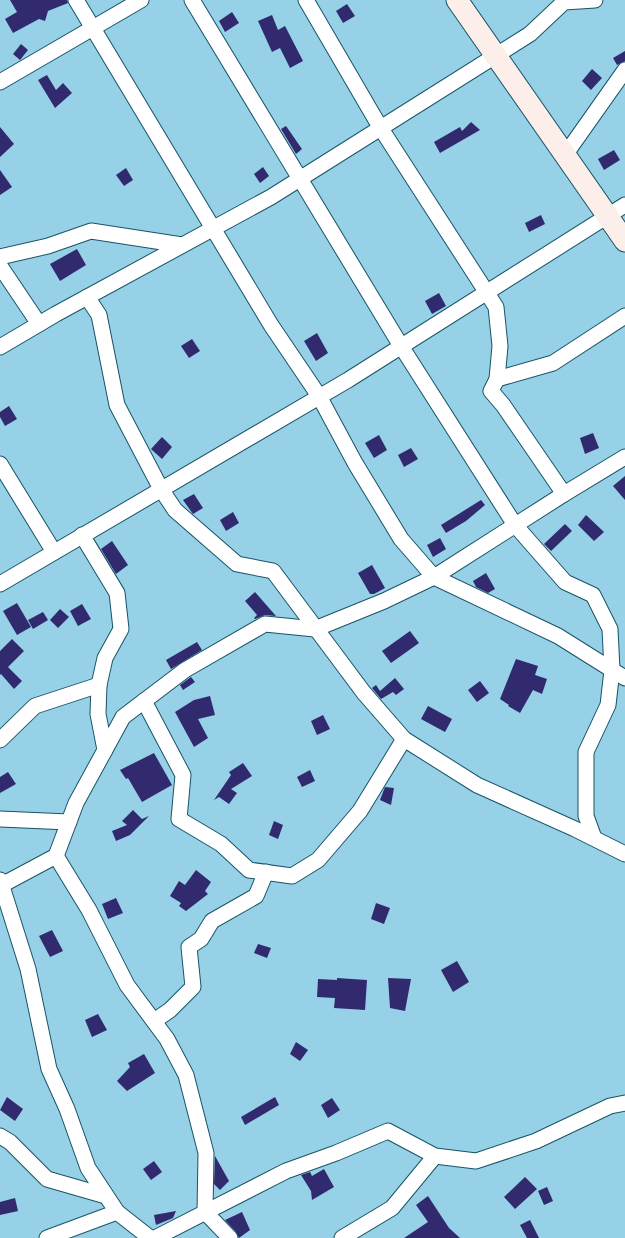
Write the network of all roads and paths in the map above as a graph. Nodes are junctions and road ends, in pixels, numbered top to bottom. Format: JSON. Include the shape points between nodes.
{"nodes":[{"id":1,"x":76,"y":0,"type":"edge"},
{"id":2,"x":141,"y":0,"type":"edge"},
{"id":3,"x":192,"y":0,"type":"edge"},
{"id":4,"x":306,"y":0,"type":"edge"},
{"id":5,"x":457,"y":0,"type":"edge"},
{"id":6,"x":595,"y":0,"type":"edge"},
{"id":7,"x":92,"y":28,"type":"junction"},
{"id":8,"x":495,"y":55,"type":"junction"},
{"id":9,"x":625,"y":70,"type":"edge"},
{"id":10,"x":0,"y":82,"type":"edge"},
{"id":11,"x":380,"y":127,"type":"junction"},
{"id":12,"x":565,"y":155,"type":"junction"},
{"id":13,"x":300,"y":178,"type":"junction"},
{"id":14,"x":625,"y":205,"type":"edge"},
{"id":15,"x":608,"y":216,"type":"junction"},
{"id":16,"x":214,"y":227,"type":"junction"},
{"id":17,"x":625,"y":241,"type":"edge"},
{"id":18,"x":182,"y":245,"type":"junction"},
{"id":19,"x":0,"y":257,"type":"edge"},
{"id":20,"x":0,"y":266,"type":"edge"},
{"id":21,"x":487,"y":292,"type":"junction"},
{"id":22,"x":88,"y":296,"type":"junction"},
{"id":23,"x":625,"y":316,"type":"edge"},
{"id":24,"x":39,"y":324,"type":"junction"},
{"id":25,"x":401,"y":346,"type":"junction"},
{"id":26,"x":0,"y":347,"type":"edge"},
{"id":27,"x":497,"y":379,"type":"junction"},
{"id":28,"x":319,"y":396,"type":"junction"},
{"id":29,"x":625,"y":457,"type":"edge"},
{"id":30,"x":0,"y":464,"type":"edge"},
{"id":31,"x":161,"y":489,"type":"junction"},
{"id":32,"x":564,"y":494,"type":"junction"},
{"id":33,"x":516,"y":525,"type":"junction"},
{"id":34,"x":82,"y":535,"type":"junction"},
{"id":35,"x":54,"y":552,"type":"junction"},
{"id":36,"x":434,"y":577,"type":"junction"},
{"id":37,"x":0,"y":584,"type":"edge"},
{"id":38,"x":315,"y":629,"type":"junction"},
{"id":39,"x":612,"y":670,"type":"junction"},
{"id":40,"x":625,"y":678,"type":"edge"},
{"id":41,"x":98,"y":684,"type":"junction"},
{"id":42,"x":144,"y":701,"type":"junction"},
{"id":43,"x":404,"y":739,"type":"junction"},
{"id":44,"x":0,"y":740,"type":"edge"},
{"id":45,"x":105,"y":750,"type":"junction"},
{"id":46,"x":0,"y":819,"type":"edge"},
{"id":47,"x":69,"y":822,"type":"junction"},
{"id":48,"x":594,"y":838,"type":"junction"},
{"id":49,"x":625,"y":854,"type":"edge"},
{"id":50,"x":56,"y":856,"type":"junction"},
{"id":51,"x":266,"y":872,"type":"junction"},
{"id":52,"x":1,"y":884,"type":"edge"},
{"id":53,"x":154,"y":1021,"type":"junction"},
{"id":54,"x":625,"y":1103,"type":"edge"},
{"id":55,"x":0,"y":1136,"type":"edge"},
{"id":56,"x":435,"y":1156,"type":"junction"},
{"id":57,"x":106,"y":1196,"type":"junction"},
{"id":58,"x":117,"y":1212,"type":"junction"},
{"id":59,"x":205,"y":1212,"type":"junction"},
{"id":60,"x":134,"y":1233,"type":"edge"},
{"id":61,"x":48,"y":1238,"type":"edge"},
{"id":62,"x":150,"y":1238,"type":"edge"},
{"id":63,"x":155,"y":1238,"type":"edge"},
{"id":64,"x":230,"y":1238,"type":"edge"},
{"id":65,"x":342,"y":1238,"type":"edge"}],
"edges":[{"from":1,"to":7,"type":"street"},
{"from":2,"to":7,"type":"street"},
{"from":3,"to":13,"type":"street"},
{"from":4,"to":11,"type":"street"},
{"from":5,"to":8,"type":"street"},
{"from":6,"to":8,"type":"street","via":[[564,2],[530,34]]},
{"from":7,"to":10,"type":"street"},
{"from":7,"to":16,"type":"street"},
{"from":8,"to":11,"type":"street"},
{"from":8,"to":12,"type":"street"},
{"from":9,"to":12,"type":"street"},
{"from":11,"to":13,"type":"street"},
{"from":11,"to":21,"type":"street"},
{"from":12,"to":15,"type":"street"},
{"from":13,"to":16,"type":"street","via":[[271,197]]},
{"from":13,"to":25,"type":"street"},
{"from":14,"to":15,"type":"street"},
{"from":15,"to":17,"type":"street"},
{"from":15,"to":21,"type":"street"},
{"from":16,"to":18,"type":"street"},
{"from":16,"to":28,"type":"street","via":[[272,325]]},
{"from":18,"to":19,"type":"street","via":[[90,231],[48,246]]},
{"from":18,"to":22,"type":"street"},
{"from":20,"to":24,"type":"street"},
{"from":21,"to":25,"type":"street"},
{"from":21,"to":27,"type":"street","via":[[496,307],[500,346]]},
{"from":22,"to":24,"type":"street"},
{"from":22,"to":31,"type":"street","via":[[98,316],[117,405]]},
{"from":23,"to":27,"type":"street","via":[[553,363]]},
{"from":24,"to":26,"type":"street"},
{"from":25,"to":28,"type":"street"},
{"from":25,"to":33,"type":"street"},
{"from":27,"to":32,"type":"street","via":[[491,391]]},
{"from":28,"to":31,"type":"street"},
{"from":28,"to":36,"type":"street","via":[[355,463],[401,539]]},
{"from":29,"to":32,"type":"street"},
{"from":30,"to":35,"type":"street"},
{"from":31,"to":34,"type":"street"},
{"from":31,"to":38,"type":"street","via":[[175,510],[237,564],[273,571]]},
{"from":32,"to":33,"type":"street"},
{"from":33,"to":36,"type":"street"},
{"from":33,"to":39,"type":"street","via":[[565,582],[593,595],[610,628]]},
{"from":34,"to":35,"type":"street"},
{"from":34,"to":41,"type":"street","via":[[117,593],[121,629],[105,658]]},
{"from":35,"to":37,"type":"street"},
{"from":36,"to":38,"type":"street"},
{"from":36,"to":39,"type":"street","via":[[558,636]]},
{"from":38,"to":42,"type":"street","via":[[265,624],[185,670]]},
{"from":38,"to":43,"type":"street","via":[[364,693]]},
{"from":39,"to":40,"type":"street"},
{"from":39,"to":48,"type":"street","via":[[608,705],[586,752],[586,816]]},
{"from":41,"to":44,"type":"street","via":[[35,706]]},
{"from":41,"to":45,"type":"street","via":[[98,714]]},
{"from":42,"to":45,"type":"street","via":[[123,717]]},
{"from":42,"to":51,"type":"street","via":[[183,775],[179,819],[221,844],[249,870]]},
{"from":43,"to":48,"type":"street","via":[[478,785]]},
{"from":43,"to":51,"type":"street","via":[[360,811],[318,860],[292,876]]},
{"from":45,"to":47,"type":"street","via":[[76,803]]},
{"from":46,"to":47,"type":"street"},
{"from":47,"to":50,"type":"street"},
{"from":48,"to":49,"type":"street"},
{"from":50,"to":52,"type":"street"},
{"from":50,"to":53,"type":"street","via":[[89,910],[127,986]]},
{"from":51,"to":53,"type":"street","via":[[256,896],[212,921],[201,940],[189,947],[193,987],[170,1010]]},
{"from":52,"to":57,"type":"street","via":[[28,969],[49,1069],[67,1109],[88,1168]]},
{"from":53,"to":59,"type":"street","via":[[168,1039],[186,1075],[206,1153]]},
{"from":54,"to":56,"type":"street","via":[[610,1106],[536,1141],[476,1161]]},
{"from":55,"to":57,"type":"street","via":[[10,1142],[47,1179]]},
{"from":56,"to":59,"type":"street","via":[[388,1131],[286,1171]]},
{"from":56,"to":65,"type":"street","via":[[392,1208]]},
{"from":57,"to":58,"type":"street"},
{"from":58,"to":60,"type":"street"},
{"from":58,"to":61,"type":"street"},
{"from":59,"to":63,"type":"street"},
{"from":59,"to":64,"type":"street"},
{"from":60,"to":62,"type":"street"}]}
